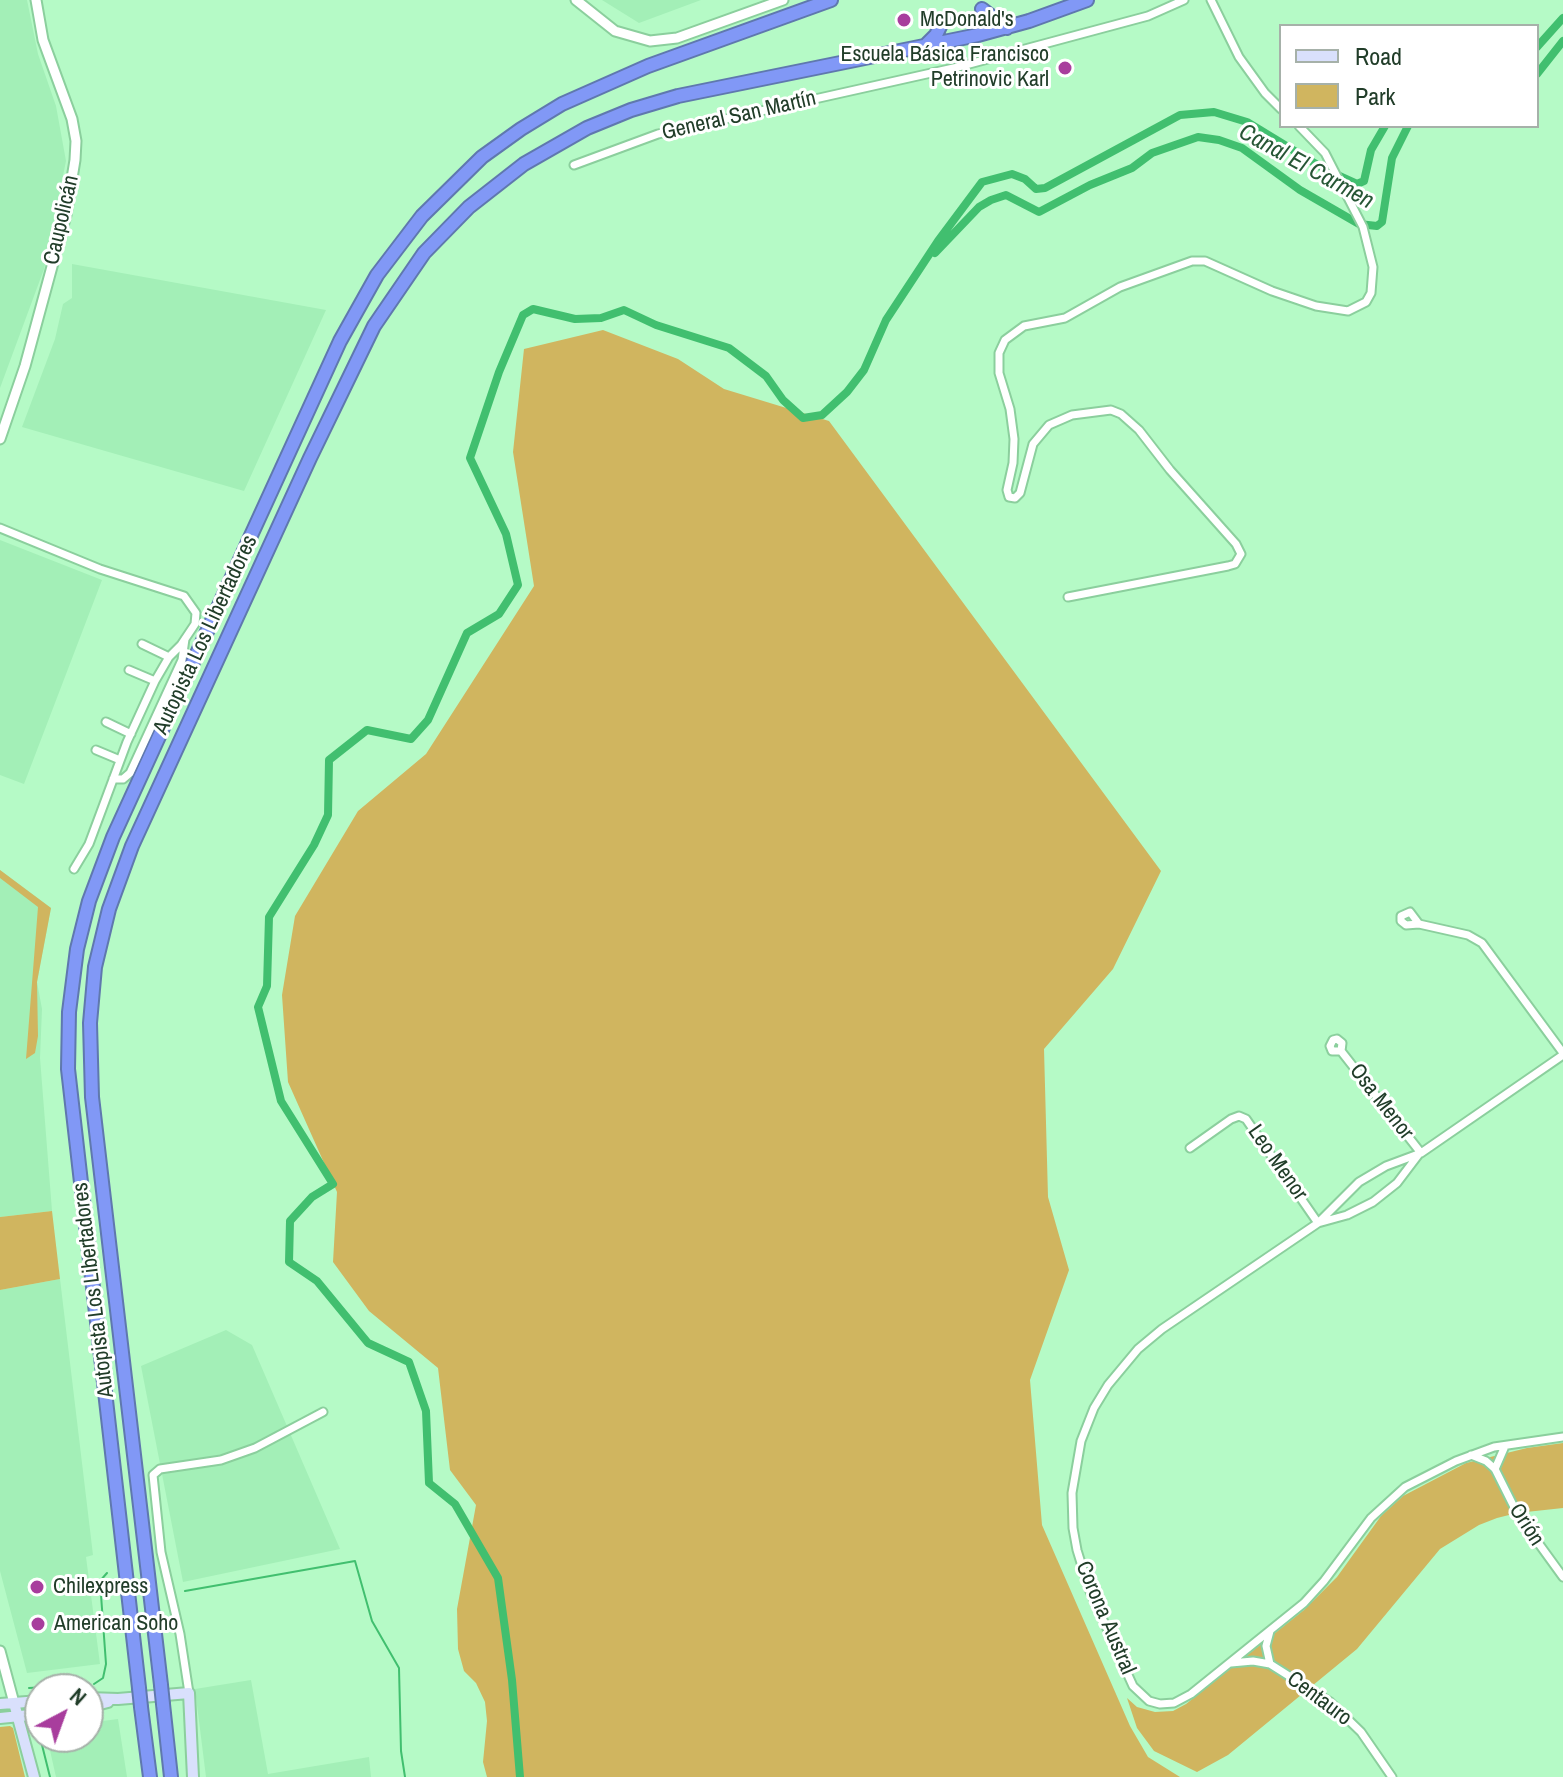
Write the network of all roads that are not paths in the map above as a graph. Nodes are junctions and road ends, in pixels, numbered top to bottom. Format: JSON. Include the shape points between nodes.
{"nodes":[{"id":1,"x":36,"y":0,"type":"edge"},
{"id":2,"x":576,"y":0,"type":"edge"},
{"id":3,"x":783,"y":0,"type":"edge"},
{"id":4,"x":831,"y":0,"type":"edge"},
{"id":5,"x":1087,"y":0,"type":"edge"},
{"id":6,"x":1184,"y":0,"type":"edge"},
{"id":7,"x":1211,"y":0,"type":"edge"},
{"id":8,"x":982,"y":9,"type":"dead end"},
{"id":9,"x":943,"y":20,"type":"dead end"},
{"id":10,"x":1007,"y":28,"type":"junction"},
{"id":11,"x":924,"y":47,"type":"junction"},
{"id":12,"x":1279,"y":107,"type":"edge"},
{"id":13,"x":1301,"y":128,"type":"edge"},
{"id":14,"x":574,"y":165,"type":"dead end"},
{"id":15,"x":0,"y":439,"type":"edge"},
{"id":16,"x":0,"y":528,"type":"edge"},
{"id":17,"x":1068,"y":597,"type":"dead end"},
{"id":18,"x":185,"y":639,"type":"junction"},
{"id":19,"x":142,"y":644,"type":"dead end"},
{"id":20,"x":169,"y":657,"type":"junction"},
{"id":21,"x":129,"y":670,"type":"dead end"},
{"id":22,"x":155,"y":681,"type":"junction"},
{"id":23,"x":106,"y":722,"type":"dead end"},
{"id":24,"x":131,"y":734,"type":"junction"},
{"id":25,"x":96,"y":750,"type":"dead end"},
{"id":26,"x":120,"y":760,"type":"junction"},
{"id":27,"x":113,"y":779,"type":"junction"},
{"id":28,"x":74,"y":869,"type":"dead end"},
{"id":29,"x":1419,"y":924,"type":"dead end"},
{"id":30,"x":1341,"y":1051,"type":"dead end"},
{"id":31,"x":1563,"y":1054,"type":"edge"},
{"id":32,"x":1190,"y":1148,"type":"dead end"},
{"id":33,"x":1421,"y":1153,"type":"junction"},
{"id":34,"x":1318,"y":1223,"type":"junction"},
{"id":35,"x":323,"y":1412,"type":"dead end"},
{"id":36,"x":1563,"y":1437,"type":"edge"},
{"id":37,"x":1506,"y":1444,"type":"junction"},
{"id":38,"x":1471,"y":1455,"type":"junction"},
{"id":39,"x":1495,"y":1469,"type":"junction"},
{"id":40,"x":1563,"y":1577,"type":"edge"},
{"id":41,"x":1271,"y":1630,"type":"junction"},
{"id":42,"x":0,"y":1651,"type":"edge"},
{"id":43,"x":1228,"y":1663,"type":"junction"},
{"id":44,"x":1270,"y":1664,"type":"junction"},
{"id":45,"x":189,"y":1693,"type":"junction"},
{"id":46,"x":104,"y":1699,"type":"edge"},
{"id":47,"x":118,"y":1699,"type":"junction"},
{"id":48,"x":24,"y":1702,"type":"edge"},
{"id":49,"x":14,"y":1703,"type":"junction"},
{"id":50,"x":104,"y":1703,"type":"edge"},
{"id":51,"x":0,"y":1704,"type":"edge"},
{"id":52,"x":24,"y":1715,"type":"edge"},
{"id":53,"x":18,"y":1716,"type":"junction"},
{"id":54,"x":0,"y":1718,"type":"edge"},
{"id":55,"x":34,"y":1777,"type":"edge"},
{"id":56,"x":150,"y":1777,"type":"edge"},
{"id":57,"x":171,"y":1777,"type":"edge"},
{"id":58,"x":193,"y":1777,"type":"edge"},
{"id":59,"x":1392,"y":1777,"type":"edge"}],
"edges":[{"from":1,"to":15,"type":"street","name":"Caupolicán","via":[[43,40],[72,119],[74,170],[30,351]]},
{"from":2,"to":3,"type":"street","via":[[623,35],[659,41]]},
{"from":4,"to":56,"type":"highway","name":"Autopista Los Libertadores","bridge":true,"via":[[648,66],[562,104],[482,157],[422,216],[377,275],[340,341],[113,837],[77,949],[68,1069]]},
{"from":5,"to":10,"type":"highway","name":"Autopista Los Libertadores"},
{"from":6,"to":14,"type":"street","name":"General San Martín","via":[[1148,16],[958,67],[658,134]]},
{"from":7,"to":12,"type":"street","via":[[1239,57]]},
{"from":8,"to":10,"type":"highway"},
{"from":9,"to":11,"type":"highway"},
{"from":10,"to":11,"type":"highway","name":"Autopista Los Libertadores"},
{"from":11,"to":57,"type":"highway","name":"Autopista Los Libertadores","bridge":true,"via":[[655,102],[598,123],[544,151],[485,193],[424,253],[374,326],[334,406],[132,846],[109,909],[94,977],[89,1042]]},
{"from":13,"to":17,"type":"street","via":[[1325,153],[1363,227],[1373,267],[1366,302],[1348,311],[1316,306],[1205,261],[1192,261],[1148,275],[1065,318],[1024,326],[1005,340],[999,373],[1014,439],[1009,497],[1020,493],[1033,444],[1049,425],[1072,415],[1111,410],[1139,430],[1241,554],[1228,566]]},
{"from":16,"to":18,"type":"street","via":[[184,596],[196,613]]},
{"from":18,"to":20,"type":"street"},
{"from":18,"to":27,"type":"street","via":[[182,660],[130,773]]},
{"from":19,"to":20,"type":"street"},
{"from":20,"to":22,"type":"street"},
{"from":21,"to":22,"type":"street"},
{"from":22,"to":24,"type":"street"},
{"from":23,"to":24,"type":"street"},
{"from":24,"to":26,"type":"street"},
{"from":25,"to":26,"type":"street"},
{"from":26,"to":27,"type":"street"},
{"from":27,"to":28,"type":"street"},
{"from":29,"to":31,"type":"street","via":[[1482,943]]},
{"from":30,"to":33,"type":"street","name":"Osa Menor"},
{"from":31,"to":33,"type":"street","name":"Corona Austral"},
{"from":32,"to":34,"type":"street","name":"Leo Menor","via":[[1231,1119],[1246,1119]]},
{"from":33,"to":34,"type":"street","name":"Corona Austral","via":[[1367,1177]]},
{"from":33,"to":34,"type":"street","name":"Corona Austral","via":[[1373,1202]]},
{"from":34,"to":43,"type":"street","name":"Corona Austral","via":[[1135,1352],[1094,1408],[1075,1468],[1072,1516],[1080,1561],[1137,1691],[1155,1703],[1174,1703]]},
{"from":35,"to":45,"type":"street","via":[[233,1456],[154,1472],[161,1552]]},
{"from":36,"to":37,"type":"street","name":"Corona Austral"},
{"from":37,"to":38,"type":"street","name":"Corona Austral"},
{"from":37,"to":39,"type":"street"},
{"from":38,"to":39,"type":"street"},
{"from":38,"to":41,"type":"street","name":"Corona Austral","via":[[1387,1501],[1317,1590]]},
{"from":39,"to":40,"type":"street","name":"Orión","via":[[1518,1515]]},
{"from":41,"to":43,"type":"street","name":"Corona Austral"},
{"from":41,"to":44,"type":"street","name":"Centauro","via":[[1266,1646]]},
{"from":42,"to":49,"type":"street"},
{"from":43,"to":44,"type":"street","name":"Centauro"},
{"from":44,"to":59,"type":"street","name":"Centauro","via":[[1347,1716]]},
{"from":45,"to":47,"type":"main road"},
{"from":45,"to":58,"type":"main road"},
{"from":46,"to":47,"type":"main road"},
{"from":47,"to":50,"type":"main road"},
{"from":48,"to":49,"type":"main road"},
{"from":49,"to":51,"type":"main road"},
{"from":49,"to":53,"type":"main road"},
{"from":52,"to":53,"type":"main road"},
{"from":53,"to":54,"type":"main road"},
{"from":53,"to":55,"type":"main road"}]}
